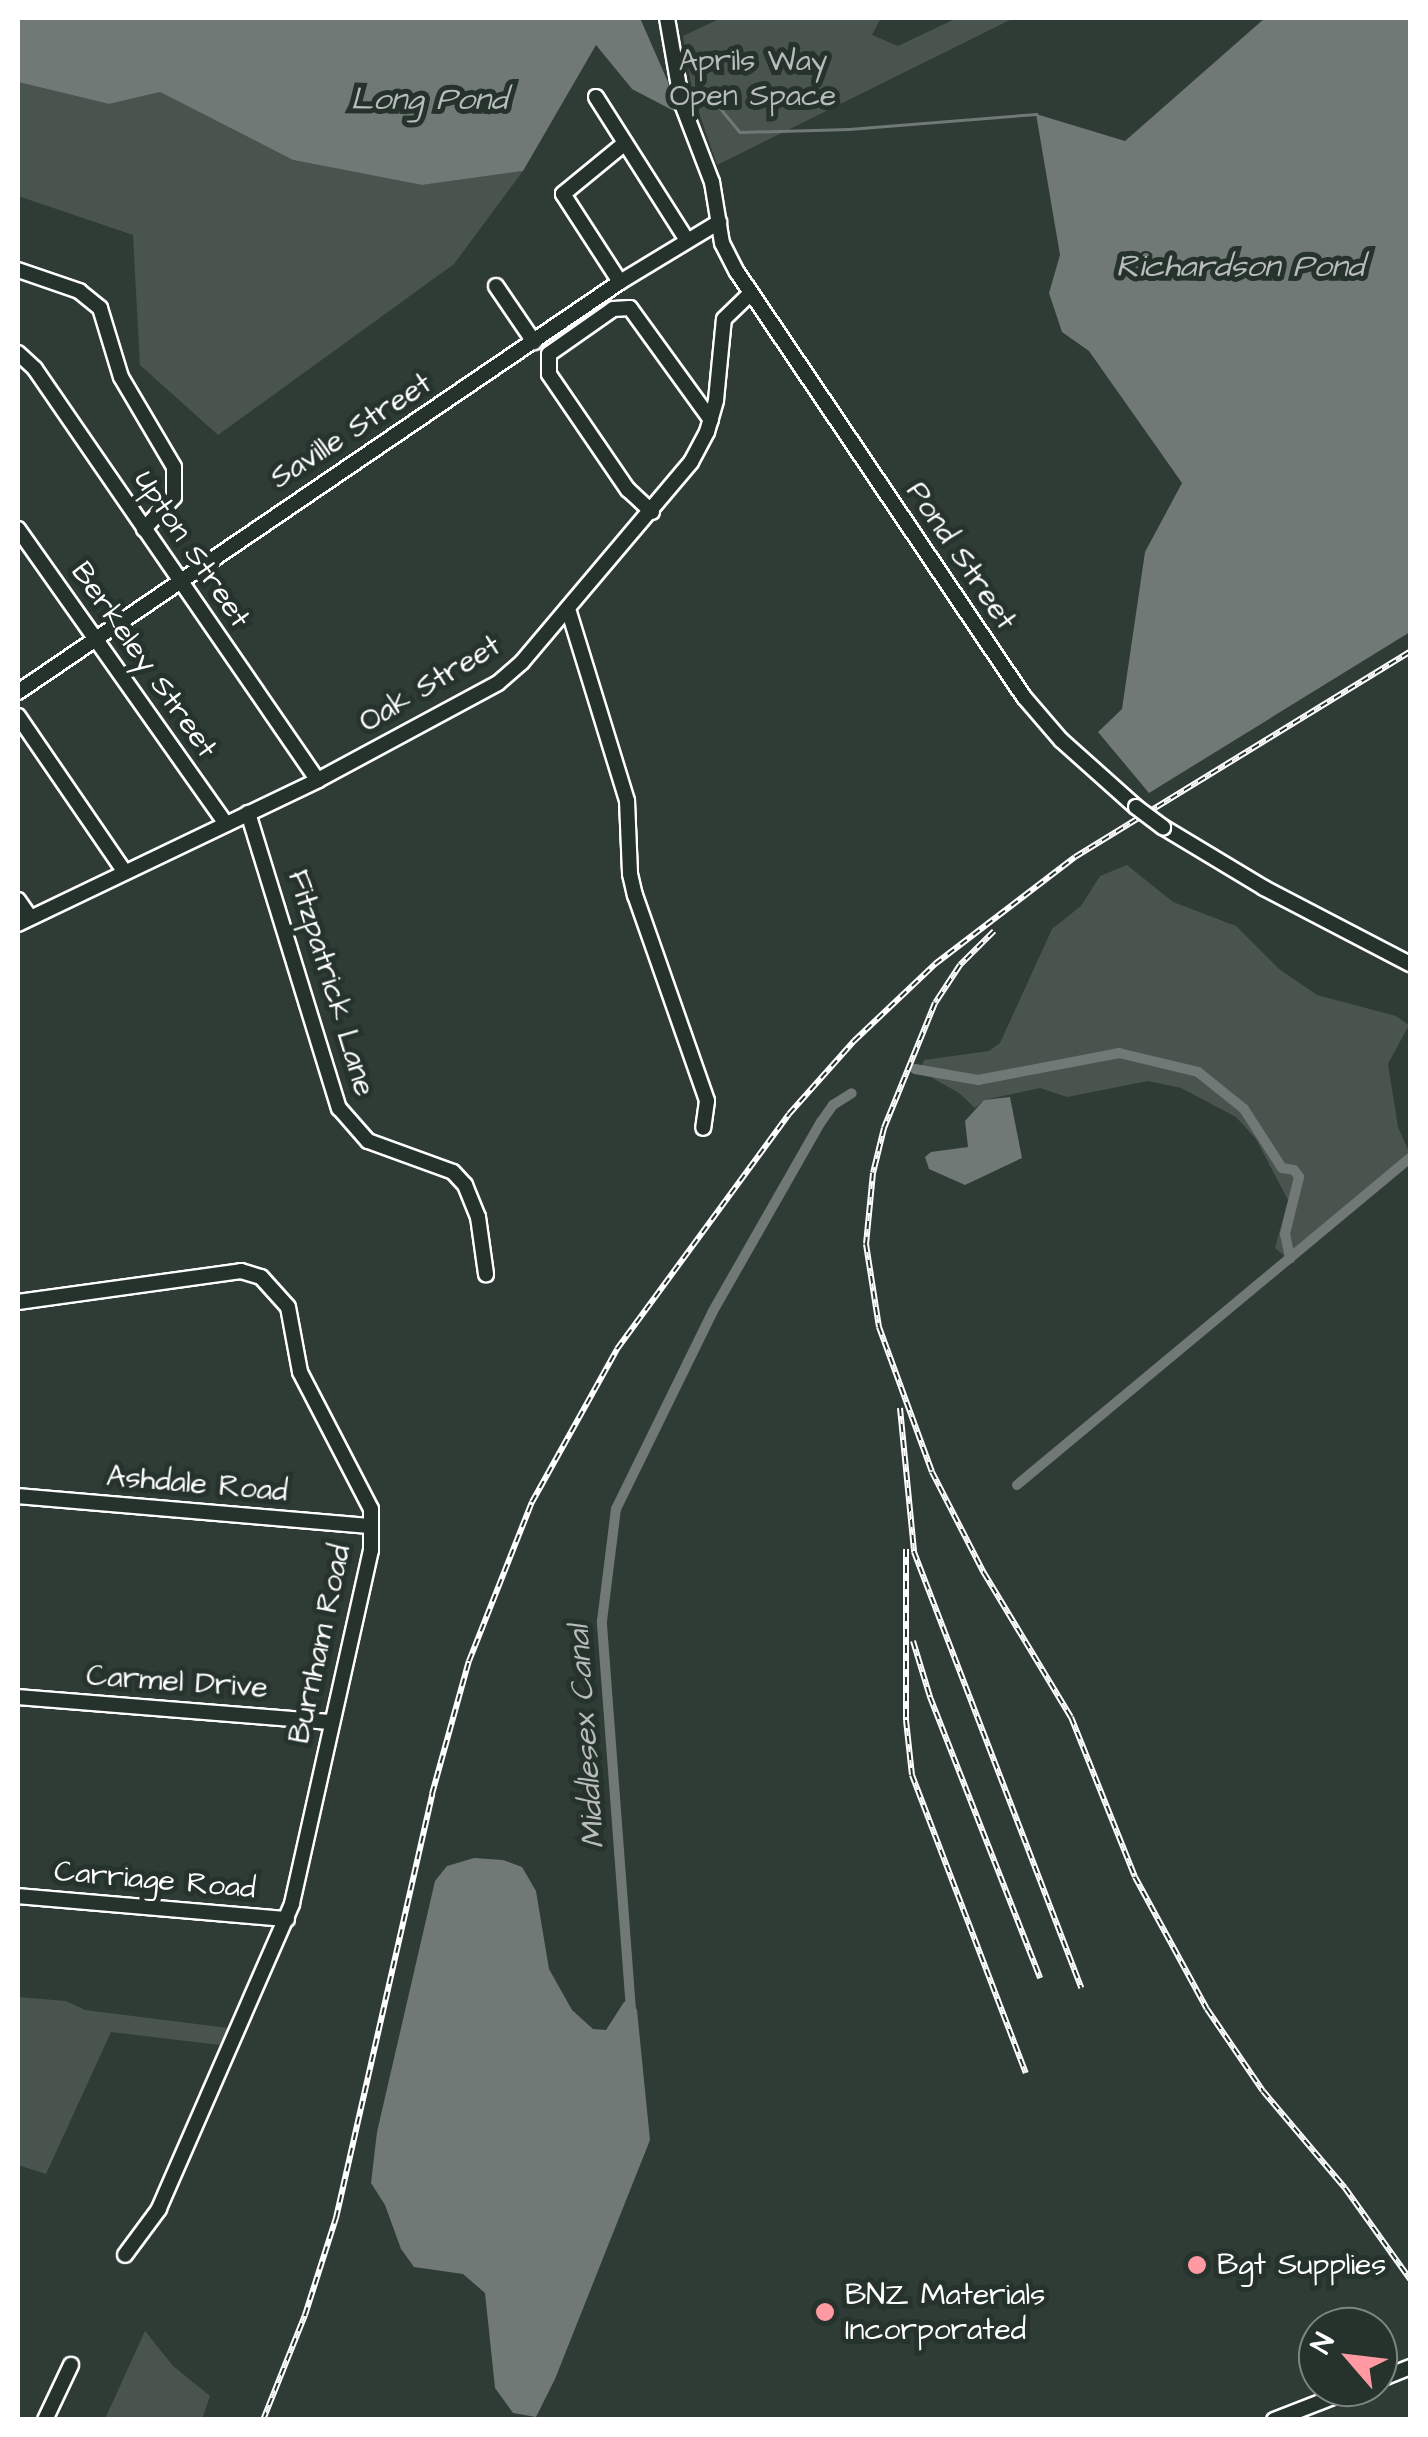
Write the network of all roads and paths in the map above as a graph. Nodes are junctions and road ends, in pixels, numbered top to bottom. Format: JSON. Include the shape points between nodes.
{"nodes":[{"id":1,"x":667,"y":18,"type":"edge"},
{"id":2,"x":596,"y":97,"type":"dead end"},
{"id":3,"x":625,"y":143,"type":"junction"},
{"id":4,"x":719,"y":222,"type":"junction"},
{"id":5,"x":686,"y":239,"type":"junction"},
{"id":6,"x":18,"y":270,"type":"edge"},
{"id":7,"x":620,"y":282,"type":"junction"},
{"id":8,"x":496,"y":286,"type":"dead end"},
{"id":9,"x":750,"y":294,"type":"junction"},
{"id":10,"x":534,"y":342,"type":"junction"},
{"id":11,"x":18,"y":352,"type":"edge"},
{"id":12,"x":721,"y":372,"type":"junction"},
{"id":13,"x":684,"y":381,"type":"junction"},
{"id":14,"x":711,"y":420,"type":"junction"},
{"id":15,"x":652,"y":512,"type":"junction"},
{"id":16,"x":18,"y":529,"type":"edge"},
{"id":17,"x":144,"y":529,"type":"junction"},
{"id":18,"x":181,"y":583,"type":"junction"},
{"id":19,"x":569,"y":612,"type":"junction"},
{"id":20,"x":96,"y":640,"type":"junction"},
{"id":21,"x":18,"y":692,"type":"edge"},
{"id":22,"x":18,"y":716,"type":"edge"},
{"id":23,"x":318,"y":780,"type":"junction"},
{"id":24,"x":248,"y":813,"type":"junction"},
{"id":25,"x":226,"y":824,"type":"junction"},
{"id":26,"x":124,"y":871,"type":"junction"},
{"id":27,"x":18,"y":900,"type":"edge"},
{"id":28,"x":24,"y":920,"type":"edge"},
{"id":29,"x":1410,"y":964,"type":"edge"},
{"id":30,"x":703,"y":1128,"type":"dead end"},
{"id":31,"x":486,"y":1274,"type":"dead end"},
{"id":32,"x":18,"y":1302,"type":"edge"},
{"id":33,"x":18,"y":1496,"type":"edge"},
{"id":34,"x":371,"y":1526,"type":"junction"},
{"id":35,"x":18,"y":1697,"type":"edge"},
{"id":36,"x":332,"y":1722,"type":"junction"},
{"id":37,"x":18,"y":1896,"type":"edge"},
{"id":38,"x":287,"y":1919,"type":"junction"},
{"id":39,"x":125,"y":2255,"type":"dead end"},
{"id":40,"x":71,"y":2365,"type":"dead end"},
{"id":41,"x":1307,"y":2407,"type":"edge"},
{"id":42,"x":45,"y":2420,"type":"edge"},
{"id":43,"x":1274,"y":2420,"type":"edge"}],
"edges":[{"from":1,"to":4,"type":"street","name":"Pond Street","via":[[682,104],[712,182]]},
{"from":2,"to":3,"type":"street"},
{"from":3,"to":5,"type":"street"},
{"from":3,"to":7,"type":"street","via":[[563,194]]},
{"from":4,"to":5,"type":"street","name":"Saville Street"},
{"from":4,"to":9,"type":"street","name":"Pond Street","via":[[723,246]]},
{"from":5,"to":7,"type":"street","name":"Saville Street"},
{"from":6,"to":17,"type":"street","via":[[79,291],[100,308],[121,377],[174,466],[174,497]]},
{"from":7,"to":10,"type":"street","name":"Saville Street"},
{"from":8,"to":10,"type":"street"},
{"from":9,"to":12,"type":"street","name":"Oak Street","via":[[724,320]]},
{"from":9,"to":29,"type":"street","name":"Pond Street","bridge":true,"via":[[1024,696],[1084,762],[1164,827]]},
{"from":10,"to":18,"type":"street","name":"Saville Street"},
{"from":11,"to":17,"type":"street","name":"Upton Street"},
{"from":12,"to":13,"type":"street","via":[[704,388]]},
{"from":12,"to":14,"type":"street","name":"Oak Street"},
{"from":13,"to":14,"type":"street"},
{"from":13,"to":15,"type":"street","via":[[626,306],[554,349],[546,367],[625,486]]},
{"from":14,"to":15,"type":"street","name":"Oak Street","via":[[691,462]]},
{"from":15,"to":19,"type":"street","name":"Oak Street"},
{"from":16,"to":20,"type":"street","name":"Berkeley Street"},
{"from":17,"to":18,"type":"street","name":"Upton Street"},
{"from":18,"to":20,"type":"street","name":"Saville Street"},
{"from":18,"to":23,"type":"street","name":"Upton Street"},
{"from":19,"to":23,"type":"street","name":"Oak Street","via":[[498,683]]},
{"from":19,"to":30,"type":"street","via":[[628,800],[630,874],[708,1101]]},
{"from":20,"to":21,"type":"street","name":"Saville Street"},
{"from":20,"to":25,"type":"street","name":"Berkeley Street"},
{"from":22,"to":26,"type":"street"},
{"from":23,"to":24,"type":"street","name":"Oak Street"},
{"from":24,"to":25,"type":"street","name":"Oak Street"},
{"from":24,"to":31,"type":"street","name":"Fitzpatrick Lane","via":[[339,1108],[368,1141],[453,1172],[466,1184]]},
{"from":25,"to":26,"type":"street","name":"Oak Street"},
{"from":26,"to":28,"type":"street","name":"Oak Street"},
{"from":27,"to":28,"type":"street"},
{"from":32,"to":34,"type":"street","name":"Burnham Road","via":[[241,1271],[261,1278],[288,1306],[300,1372],[363,1487]]},
{"from":33,"to":34,"type":"street","name":"Ashdale Road"},
{"from":34,"to":36,"type":"street","name":"Burnham Road"},
{"from":35,"to":36,"type":"street","name":"Carmel Drive"},
{"from":36,"to":38,"type":"street","name":"Burnham Road"},
{"from":37,"to":38,"type":"street","name":"Carriage Road"},
{"from":38,"to":39,"type":"street","name":"Burnham Road","via":[[159,2209]]},
{"from":40,"to":42,"type":"street"},
{"from":41,"to":43,"type":"street"}]}
